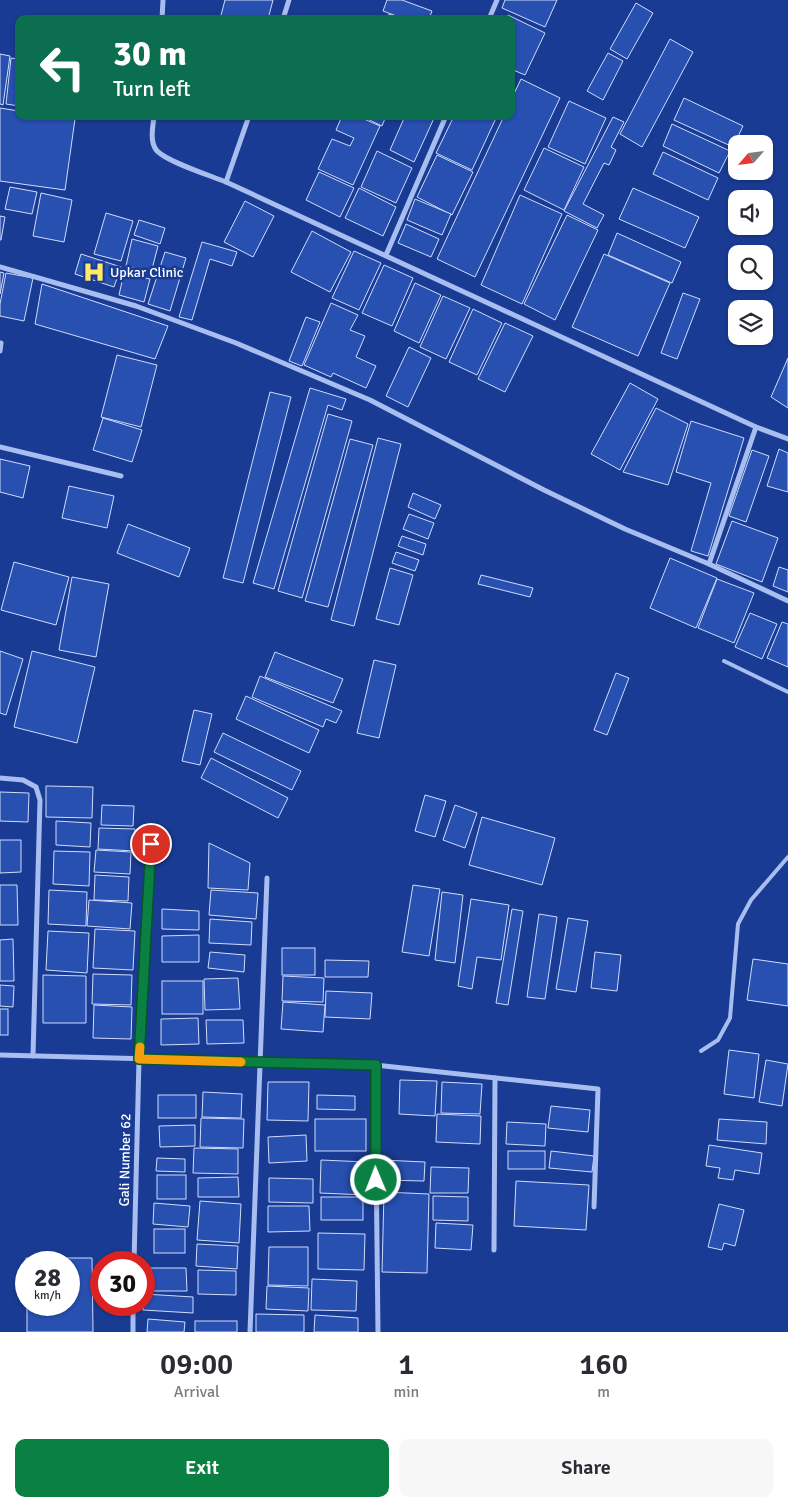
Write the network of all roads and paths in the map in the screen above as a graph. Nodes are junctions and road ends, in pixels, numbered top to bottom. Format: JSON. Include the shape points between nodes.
{"nodes":[{"id":1,"x":163,"y":0,"type":"edge"},
{"id":2,"x":289,"y":0,"type":"edge"},
{"id":3,"x":497,"y":0,"type":"edge"},
{"id":4,"x":162,"y":15,"type":"edge"},
{"id":5,"x":284,"y":15,"type":"edge"},
{"id":6,"x":491,"y":15,"type":"edge"},
{"id":7,"x":154,"y":120,"type":"edge"},
{"id":8,"x":248,"y":120,"type":"edge"},
{"id":9,"x":444,"y":120,"type":"edge"},
{"id":10,"x":226,"y":182,"type":"junction"},
{"id":11,"x":386,"y":255,"type":"junction"},
{"id":12,"x":0,"y":267,"type":"edge"},
{"id":13,"x":1,"y":343,"type":"dead end"},
{"id":14,"x":0,"y":351,"type":"edge"},
{"id":15,"x":756,"y":427,"type":"junction"},
{"id":16,"x":788,"y":439,"type":"edge"},
{"id":17,"x":0,"y":447,"type":"edge"},
{"id":18,"x":121,"y":476,"type":"dead end"},
{"id":19,"x":709,"y":564,"type":"junction"},
{"id":20,"x":788,"y":600,"type":"edge"},
{"id":21,"x":724,"y":661,"type":"dead end"},
{"id":22,"x":788,"y":692,"type":"edge"},
{"id":23,"x":0,"y":778,"type":"edge"},
{"id":24,"x":152,"y":827,"type":"dead end"},
{"id":25,"x":788,"y":857,"type":"edge"},
{"id":26,"x":267,"y":878,"type":"dead end"},
{"id":27,"x":701,"y":1051,"type":"dead end"},
{"id":28,"x":0,"y":1055,"type":"edge"},
{"id":29,"x":33,"y":1056,"type":"junction"},
{"id":30,"x":139,"y":1059,"type":"junction"},
{"id":31,"x":260,"y":1062,"type":"junction"},
{"id":32,"x":376,"y":1065,"type":"junction"},
{"id":33,"x":495,"y":1078,"type":"junction"},
{"id":34,"x":594,"y":1207,"type":"dead end"},
{"id":35,"x":494,"y":1250,"type":"dead end"},
{"id":36,"x":134,"y":1251,"type":"edge"},
{"id":37,"x":133,"y":1316,"type":"edge"},
{"id":38,"x":133,"y":1332,"type":"edge"},
{"id":39,"x":250,"y":1332,"type":"edge"},
{"id":40,"x":378,"y":1332,"type":"edge"}],
"edges":[{"from":1,"to":4,"type":"street"},
{"from":2,"to":5,"type":"street"},
{"from":3,"to":6,"type":"street"},
{"from":7,"to":10,"type":"street","via":[[152,140],[163,157]]},
{"from":8,"to":10,"type":"street"},
{"from":9,"to":11,"type":"street"},
{"from":10,"to":11,"type":"street"},
{"from":11,"to":15,"type":"street"},
{"from":12,"to":19,"type":"street","via":[[136,306],[236,343],[370,400],[552,494]]},
{"from":13,"to":14,"type":"street"},
{"from":15,"to":16,"type":"street"},
{"from":15,"to":19,"type":"street"},
{"from":17,"to":18,"type":"street"},
{"from":19,"to":20,"type":"street"},
{"from":21,"to":22,"type":"lane"},
{"from":23,"to":29,"type":"street","via":[[23,780],[36,787],[40,800]]},
{"from":24,"to":30,"type":"street","name":"Gali Number 62"},
{"from":25,"to":27,"type":"lane","via":[[751,900],[738,924],[730,1018],[718,1040]]},
{"from":26,"to":31,"type":"street"},
{"from":28,"to":29,"type":"street"},
{"from":29,"to":30,"type":"street"},
{"from":30,"to":31,"type":"street"},
{"from":30,"to":36,"type":"street","name":"Gali Number 62"},
{"from":31,"to":32,"type":"street"},
{"from":31,"to":39,"type":"street"},
{"from":32,"to":33,"type":"street"},
{"from":32,"to":40,"type":"street"},
{"from":33,"to":34,"type":"street","via":[[598,1088]]},
{"from":33,"to":35,"type":"street"},
{"from":37,"to":38,"type":"street"}]}
